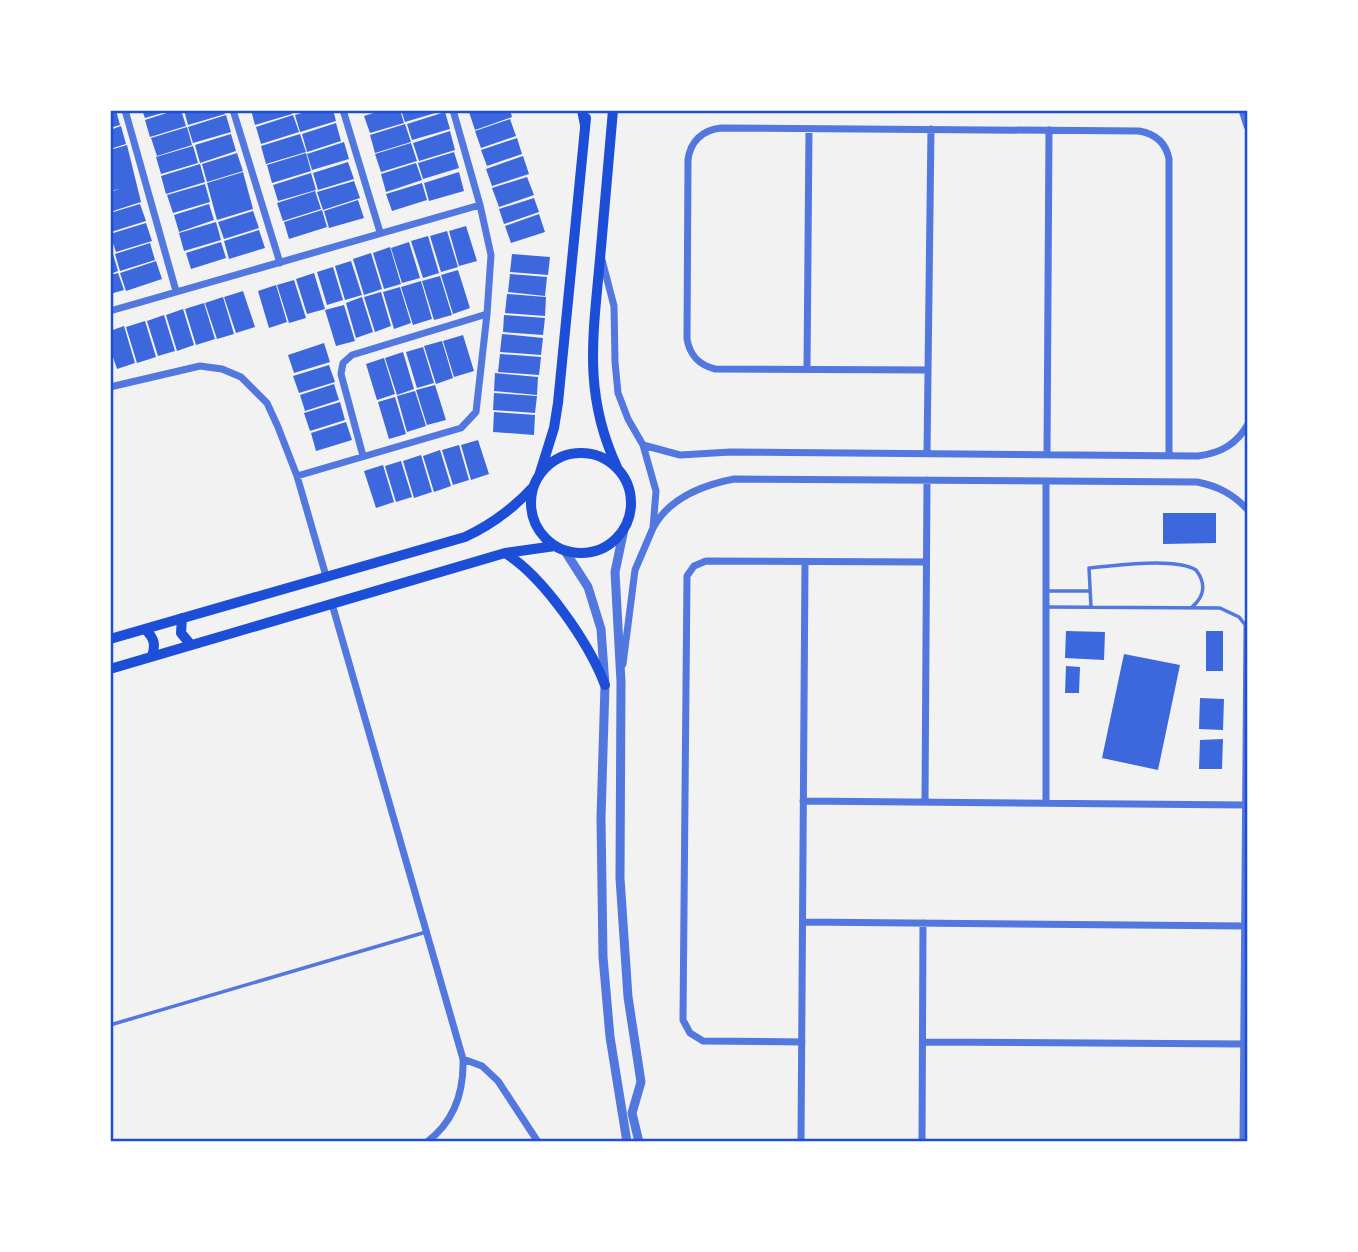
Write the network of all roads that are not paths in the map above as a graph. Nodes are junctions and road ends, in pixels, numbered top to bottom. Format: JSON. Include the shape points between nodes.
{"nodes":[{"id":1,"x":125,"y":110,"type":"edge"},
{"id":2,"x":233,"y":110,"type":"edge"},
{"id":3,"x":343,"y":110,"type":"edge"},
{"id":4,"x":453,"y":110,"type":"edge"},
{"id":5,"x":584,"y":110,"type":"edge"},
{"id":6,"x":613,"y":110,"type":"edge"},
{"id":7,"x":1243,"y":110,"type":"edge"},
{"id":8,"x":585,"y":124,"type":"joint"},
{"id":9,"x":1248,"y":126,"type":"edge"},
{"id":10,"x":809,"y":129,"type":"junction"},
{"id":11,"x":931,"y":130,"type":"junction"},
{"id":12,"x":1049,"y":130,"type":"junction"},
{"id":13,"x":480,"y":205,"type":"junction"},
{"id":14,"x":380,"y":232,"type":"junction"},
{"id":15,"x":600,"y":254,"type":"junction"},
{"id":16,"x":279,"y":263,"type":"junction"},
{"id":17,"x":176,"y":291,"type":"junction"},
{"id":18,"x":110,"y":311,"type":"edge"},
{"id":19,"x":487,"y":314,"type":"junction"},
{"id":20,"x":807,"y":369,"type":"junction"},
{"id":21,"x":928,"y":370,"type":"junction"},
{"id":22,"x":110,"y":387,"type":"edge"},
{"id":23,"x":1248,"y":424,"type":"edge"},
{"id":24,"x":643,"y":444,"type":"junction"},
{"id":25,"x":927,"y":453,"type":"junction"},
{"id":26,"x":1047,"y":454,"type":"junction"},
{"id":27,"x":363,"y":456,"type":"junction"},
{"id":28,"x":1169,"y":456,"type":"junction"},
{"id":29,"x":617,"y":467,"type":"junction"},
{"id":30,"x":297,"y":476,"type":"junction"},
{"id":31,"x":537,"y":481,"type":"junction"},
{"id":32,"x":927,"y":481,"type":"junction"},
{"id":33,"x":1046,"y":481,"type":"junction"},
{"id":34,"x":1248,"y":510,"type":"edge"},
{"id":35,"x":653,"y":528,"type":"junction"},
{"id":36,"x":624,"y":529,"type":"junction"},
{"id":37,"x":560,"y":549,"type":"junction"},
{"id":38,"x":505,"y":553,"type":"junction"},
{"id":39,"x":805,"y":562,"type":"junction"},
{"id":40,"x":926,"y":562,"type":"junction"},
{"id":41,"x":326,"y":576,"type":"junction"},
{"id":42,"x":1046,"y":591,"type":"junction"},
{"id":43,"x":1090,"y":591,"type":"junction"},
{"id":44,"x":332,"y":604,"type":"junction"},
{"id":45,"x":1046,"y":607,"type":"junction"},
{"id":46,"x":1091,"y":607,"type":"junction"},
{"id":47,"x":1191,"y":607,"type":"junction"},
{"id":48,"x":183,"y":618,"type":"junction"},
{"id":49,"x":1248,"y":627,"type":"edge"},
{"id":50,"x":145,"y":629,"type":"junction"},
{"id":51,"x":110,"y":639,"type":"edge"},
{"id":52,"x":191,"y":645,"type":"junction"},
{"id":53,"x":152,"y":656,"type":"junction"},
{"id":54,"x":110,"y":668,"type":"edge"},
{"id":55,"x":621,"y":682,"type":"junction"},
{"id":56,"x":605,"y":685,"type":"junction"},
{"id":57,"x":803,"y":801,"type":"junction"},
{"id":58,"x":925,"y":802,"type":"junction"},
{"id":59,"x":1046,"y":803,"type":"junction"},
{"id":60,"x":1246,"y":805,"type":"edge"},
{"id":61,"x":803,"y":922,"type":"junction"},
{"id":62,"x":923,"y":923,"type":"junction"},
{"id":63,"x":1245,"y":926,"type":"junction"},
{"id":64,"x":426,"y":932,"type":"junction"},
{"id":65,"x":110,"y":1025,"type":"edge"},
{"id":66,"x":802,"y":1042,"type":"junction"},
{"id":67,"x":923,"y":1042,"type":"junction"},
{"id":68,"x":1245,"y":1044,"type":"junction"},
{"id":69,"x":463,"y":1059,"type":"junction"},
{"id":70,"x":427,"y":1142,"type":"edge"},
{"id":71,"x":538,"y":1142,"type":"edge"},
{"id":72,"x":627,"y":1142,"type":"edge"},
{"id":73,"x":639,"y":1142,"type":"edge"},
{"id":74,"x":801,"y":1142,"type":"edge"},
{"id":75,"x":922,"y":1142,"type":"edge"},
{"id":76,"x":1244,"y":1142,"type":"edge"}],
"edges":[{"from":1,"to":17,"type":"street"},
{"from":2,"to":16,"type":"street"},
{"from":3,"to":14,"type":"street"},
{"from":4,"to":13,"type":"street"},
{"from":5,"to":8,"type":"main road"},
{"from":6,"to":15,"type":"main road"},
{"from":7,"to":9,"type":"street"},
{"from":8,"to":31,"type":"main road","via":[[558,403]]},
{"from":10,"to":11,"type":"street"},
{"from":10,"to":20,"type":"street"},
{"from":10,"to":20,"type":"street","via":[[713,129],[695,140],[688,160],[690,351],[703,365],[715,369]]},
{"from":11,"to":12,"type":"street"},
{"from":11,"to":21,"type":"street"},
{"from":12,"to":26,"type":"street"},
{"from":12,"to":28,"type":"street","via":[[1146,132],[1168,153]]},
{"from":13,"to":14,"type":"street"},
{"from":13,"to":19,"type":"street","via":[[491,256]]},
{"from":14,"to":16,"type":"street"},
{"from":15,"to":24,"type":"street","via":[[614,306],[618,393]]},
{"from":15,"to":29,"type":"main road","via":[[592,374],[600,422]]},
{"from":16,"to":17,"type":"street"},
{"from":17,"to":18,"type":"street"},
{"from":19,"to":27,"type":"street","via":[[475,412],[470,420],[461,428]]},
{"from":19,"to":27,"type":"street","via":[[352,355],[343,363],[341,374]]},
{"from":20,"to":21,"type":"street"},
{"from":21,"to":25,"type":"street"},
{"from":22,"to":30,"type":"street","via":[[200,366],[241,377],[267,403]]},
{"from":23,"to":28,"type":"street","via":[[1219,451]]},
{"from":24,"to":25,"type":"street","via":[[680,455]]},
{"from":24,"to":35,"type":"street","via":[[656,491]]},
{"from":25,"to":26,"type":"street"},
{"from":26,"to":28,"type":"street"},
{"from":27,"to":30,"type":"street"},
{"from":29,"to":31,"type":"main road","via":[[598,456],[576,453],[555,460]]},
{"from":29,"to":36,"type":"main road","via":[[632,497]]},
{"from":30,"to":41,"type":"street"},
{"from":31,"to":37,"type":"main road","via":[[531,497],[534,520]]},
{"from":31,"to":41,"type":"main road","via":[[510,511],[465,537]]},
{"from":32,"to":33,"type":"street"},
{"from":32,"to":35,"type":"street","via":[[734,479],[685,496]]},
{"from":32,"to":40,"type":"street"},
{"from":33,"to":34,"type":"street","via":[[1197,482],[1221,488]]},
{"from":33,"to":42,"type":"street"},
{"from":35,"to":55,"type":"street","via":[[635,569]]},
{"from":36,"to":37,"type":"main road","via":[[598,551]]},
{"from":36,"to":55,"type":"street","via":[[615,572]]},
{"from":37,"to":38,"type":"main road"},
{"from":37,"to":56,"type":"street","via":[[578,568],[596,607]]},
{"from":38,"to":44,"type":"main road"},
{"from":38,"to":56,"type":"main road","via":[[526,569],[572,624]]},
{"from":39,"to":40,"type":"street"},
{"from":39,"to":57,"type":"street"},
{"from":39,"to":66,"type":"street","via":[[706,561],[694,566],[687,576],[682,1013],[690,1033],[703,1041]]},
{"from":40,"to":58,"type":"street"},
{"from":41,"to":48,"type":"main road"},
{"from":42,"to":43,"type":"lane"},
{"from":42,"to":45,"type":"street"},
{"from":43,"to":46,"type":"lane"},
{"from":43,"to":47,"type":"lane","via":[[1089,568],[1188,566],[1196,570],[1203,586]]},
{"from":44,"to":52,"type":"main road"},
{"from":44,"to":64,"type":"street"},
{"from":45,"to":46,"type":"lane"},
{"from":45,"to":59,"type":"street"},
{"from":46,"to":47,"type":"lane"},
{"from":47,"to":49,"type":"lane","via":[[1227,609]]},
{"from":48,"to":50,"type":"main road"},
{"from":48,"to":52,"type":"main road","via":[[181,632]]},
{"from":49,"to":60,"type":"street"},
{"from":50,"to":51,"type":"main road"},
{"from":50,"to":53,"type":"main road","via":[[155,643]]},
{"from":52,"to":53,"type":"main road"},
{"from":53,"to":54,"type":"main road"},
{"from":55,"to":73,"type":"street","via":[[620,878],[628,997],[640,1082],[632,1113]]},
{"from":56,"to":72,"type":"street","via":[[603,957]]},
{"from":57,"to":58,"type":"street"},
{"from":57,"to":61,"type":"street"},
{"from":58,"to":59,"type":"street"},
{"from":59,"to":60,"type":"street"},
{"from":60,"to":63,"type":"street"},
{"from":61,"to":62,"type":"street"},
{"from":61,"to":66,"type":"street"},
{"from":62,"to":63,"type":"street"},
{"from":62,"to":67,"type":"street"},
{"from":63,"to":68,"type":"street"},
{"from":64,"to":65,"type":"lane"},
{"from":64,"to":69,"type":"street"},
{"from":66,"to":74,"type":"street"},
{"from":67,"to":68,"type":"street"},
{"from":67,"to":75,"type":"street"},
{"from":68,"to":76,"type":"street"},
{"from":69,"to":70,"type":"street","via":[[460,1098],[443,1128]]},
{"from":69,"to":71,"type":"street","via":[[482,1066],[498,1081]]}]}
